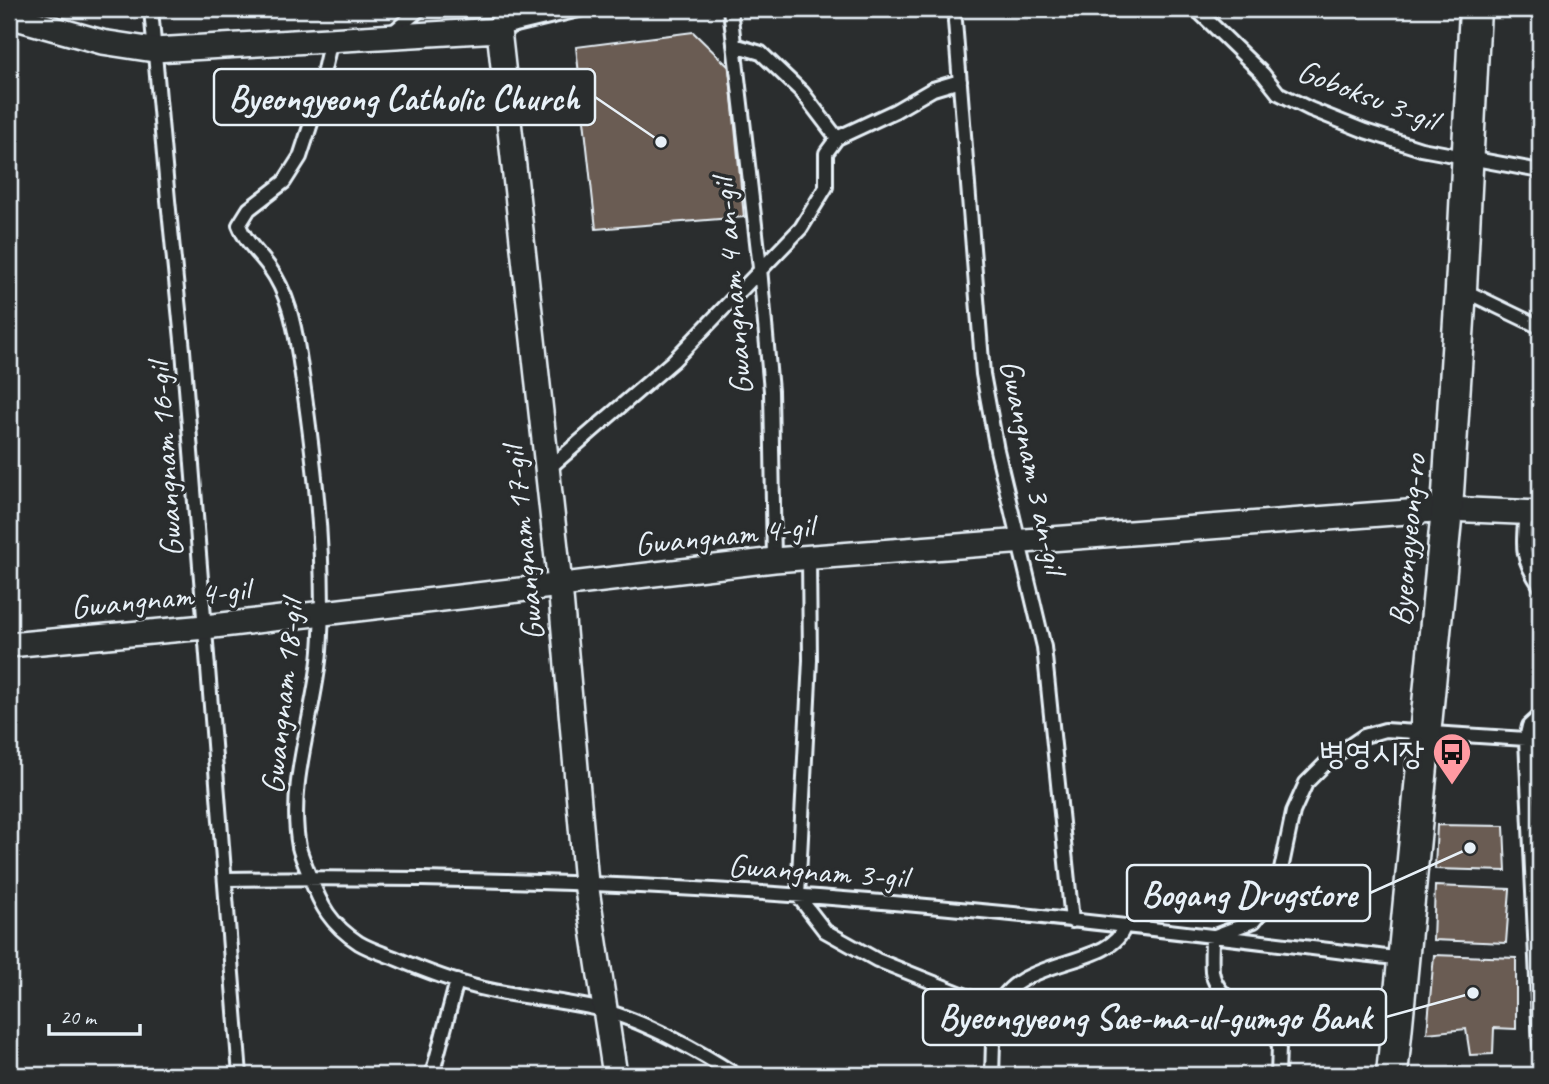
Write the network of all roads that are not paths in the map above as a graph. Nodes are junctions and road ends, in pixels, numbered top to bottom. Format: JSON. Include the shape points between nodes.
{"nodes":[{"id":1,"x":151,"y":9,"type":"edge"},
{"id":2,"x":420,"y":9,"type":"edge"},
{"id":3,"x":510,"y":9,"type":"edge"},
{"id":4,"x":583,"y":9,"type":"edge"},
{"id":5,"x":730,"y":9,"type":"edge"},
{"id":6,"x":1196,"y":9,"type":"edge"},
{"id":7,"x":1475,"y":9,"type":"edge"},
{"id":8,"x":9,"y":16,"type":"edge"},
{"id":9,"x":956,"y":21,"type":"dead end"},
{"id":10,"x":499,"y":30,"type":"junction"},
{"id":11,"x":389,"y":36,"type":"junction"},
{"id":12,"x":331,"y":39,"type":"junction"},
{"id":13,"x":734,"y":45,"type":"junction"},
{"id":14,"x":154,"y":50,"type":"junction"},
{"id":15,"x":960,"y":81,"type":"junction"},
{"id":16,"x":837,"y":138,"type":"junction"},
{"id":17,"x":1468,"y":159,"type":"junction"},
{"id":18,"x":1539,"y":170,"type":"edge"},
{"id":19,"x":760,"y":268,"type":"junction"},
{"id":20,"x":1461,"y":289,"type":"junction"},
{"id":21,"x":1540,"y":327,"type":"edge"},
{"id":22,"x":548,"y":469,"type":"junction"},
{"id":23,"x":1447,"y":509,"type":"junction"},
{"id":24,"x":1533,"y":512,"type":"edge"},
{"id":25,"x":1020,"y":542,"type":"junction"},
{"id":26,"x":808,"y":557,"type":"junction"},
{"id":27,"x":774,"y":560,"type":"junction"},
{"id":28,"x":560,"y":585,"type":"junction"},
{"id":29,"x":1540,"y":586,"type":"edge"},
{"id":30,"x":322,"y":613,"type":"junction"},
{"id":31,"x":205,"y":627,"type":"junction"},
{"id":32,"x":9,"y":645,"type":"edge"},
{"id":33,"x":1540,"y":716,"type":"edge"},
{"id":34,"x":1425,"y":732,"type":"junction"},
{"id":35,"x":1526,"y":739,"type":"junction"},
{"id":36,"x":310,"y":877,"type":"junction"},
{"id":37,"x":226,"y":878,"type":"junction"},
{"id":38,"x":586,"y":883,"type":"junction"},
{"id":39,"x":798,"y":896,"type":"junction"},
{"id":40,"x":1072,"y":921,"type":"junction"},
{"id":41,"x":1124,"y":927,"type":"junction"},
{"id":42,"x":1212,"y":937,"type":"junction"},
{"id":43,"x":1404,"y":959,"type":"junction"},
{"id":44,"x":457,"y":981,"type":"junction"},
{"id":45,"x":997,"y":1008,"type":"junction"},
{"id":46,"x":606,"y":1011,"type":"junction"},
{"id":47,"x":1540,"y":1045,"type":"edge"},
{"id":48,"x":240,"y":1075,"type":"edge"},
{"id":49,"x":432,"y":1075,"type":"edge"},
{"id":50,"x":615,"y":1075,"type":"edge"},
{"id":51,"x":736,"y":1075,"type":"edge"},
{"id":52,"x":992,"y":1075,"type":"edge"},
{"id":53,"x":1278,"y":1075,"type":"edge"},
{"id":54,"x":1392,"y":1075,"type":"edge"}],
"edges":[{"from":1,"to":14,"type":"lane","name":"Gwangnam 16-gil"},
{"from":2,"to":11,"type":"lane"},
{"from":3,"to":10,"type":"street"},
{"from":4,"to":10,"type":"lane"},
{"from":5,"to":13,"type":"lane","name":"Gwangnam 4 an-gil"},
{"from":6,"to":17,"type":"lane","name":"Goboksu 3-gil","via":[[1278,93],[1365,131]]},
{"from":7,"to":17,"type":"street","name":"Byeongyeong-ro"},
{"from":8,"to":14,"type":"street","via":[[102,42]]},
{"from":9,"to":15,"type":"lane","name":"Gwangnam 3 an-gil"},
{"from":10,"to":11,"type":"street"},
{"from":10,"to":22,"type":"street","name":"Gwangnam 17-gil"},
{"from":11,"to":12,"type":"street"},
{"from":12,"to":14,"type":"street"},
{"from":12,"to":30,"type":"lane","name":"Gwangnam 18-gil","via":[[300,157],[284,182],[249,209],[239,225],[243,237],[271,268],[290,305],[315,492]]},
{"from":13,"to":16,"type":"lane","via":[[761,53],[803,92]]},
{"from":13,"to":19,"type":"lane","name":"Gwangnam 4 an-gil"},
{"from":14,"to":31,"type":"lane","name":"Gwangnam 16-gil"},
{"from":15,"to":16,"type":"lane","via":[[933,89]]},
{"from":15,"to":25,"type":"lane","name":"Gwangnam 3 an-gil","via":[[983,374]]},
{"from":16,"to":19,"type":"lane","via":[[826,153],[826,187],[801,228]]},
{"from":17,"to":18,"type":"lane","name":"Goboksu 3-gil"},
{"from":17,"to":20,"type":"street","name":"Byeongyeong-ro"},
{"from":19,"to":22,"type":"lane","via":[[673,361]]},
{"from":19,"to":27,"type":"lane","name":"Gwangnam 4 an-gil","via":[[771,391]]},
{"from":20,"to":21,"type":"lane"},
{"from":20,"to":23,"type":"street","name":"Byeongyeong-ro"},
{"from":22,"to":28,"type":"street","name":"Gwangnam 17-gil"},
{"from":23,"to":24,"type":"street","name":"Gwangnam 4-gil"},
{"from":23,"to":25,"type":"street","name":"Gwangnam 4-gil"},
{"from":23,"to":34,"type":"street","name":"Byeongyeong-ro"},
{"from":24,"to":29,"type":"lane","via":[[1522,550]]},
{"from":25,"to":26,"type":"street","name":"Gwangnam 4-gil"},
{"from":25,"to":40,"type":"lane","name":"Gwangnam 3 an-gil","via":[[1044,647]]},
{"from":26,"to":27,"type":"street","name":"Gwangnam 4-gil"},
{"from":26,"to":39,"type":"lane","via":[[810,660]]},
{"from":27,"to":28,"type":"street","name":"Gwangnam 4-gil"},
{"from":28,"to":30,"type":"street","name":"Gwangnam 4-gil"},
{"from":28,"to":38,"type":"street","name":"Gwangnam 17-gil"},
{"from":30,"to":31,"type":"street","name":"Gwangnam 4-gil"},
{"from":30,"to":36,"type":"lane","name":"Gwangnam 18-gil","via":[[317,687],[296,817],[299,849]]},
{"from":31,"to":32,"type":"street","name":"Gwangnam 4-gil"},
{"from":31,"to":37,"type":"lane","name":"Gwangnam 16-gil"},
{"from":33,"to":35,"type":"lane","via":[[1529,726]]},
{"from":34,"to":35,"type":"lane"},
{"from":34,"to":42,"type":"lane","via":[[1385,730],[1364,736],[1330,759],[1306,783],[1293,812],[1276,894],[1254,920]]},
{"from":34,"to":43,"type":"street","name":"Byeongyeong-ro"},
{"from":35,"to":47,"type":"lane"},
{"from":36,"to":37,"type":"lane","name":"Gwangnam 3-gil"},
{"from":36,"to":38,"type":"lane","name":"Gwangnam 3-gil"},
{"from":36,"to":44,"type":"lane","name":"Gwangnam 18-gil","via":[[323,908],[361,944]]},
{"from":37,"to":48,"type":"lane","name":"Gwangnam 16-gil"},
{"from":38,"to":39,"type":"lane","name":"Gwangnam 3-gil"},
{"from":38,"to":46,"type":"street","name":"Gwangnam 17-gil"},
{"from":39,"to":40,"type":"lane","name":"Gwangnam 3-gil"},
{"from":39,"to":45,"type":"lane","via":[[835,937],[877,960]]},
{"from":40,"to":41,"type":"lane","name":"Gwangnam 3-gil"},
{"from":41,"to":42,"type":"lane","name":"Gwangnam 3-gil"},
{"from":41,"to":45,"type":"lane","via":[[1107,948],[1053,965],[1011,988]]},
{"from":42,"to":43,"type":"lane","name":"Gwangnam 3-gil"},
{"from":42,"to":53,"type":"lane","via":[[1212,973],[1226,996],[1268,1021],[1279,1046]]},
{"from":43,"to":54,"type":"street","name":"Byeongyeong-ro"},
{"from":44,"to":46,"type":"lane","name":"Gwangnam 18-gil"},
{"from":44,"to":49,"type":"lane"},
{"from":45,"to":52,"type":"lane"},
{"from":46,"to":50,"type":"street","name":"Gwangnam 17-gil"},
{"from":46,"to":51,"type":"lane","name":"Gwangnam 18-gil","via":[[710,1058]]}]}
